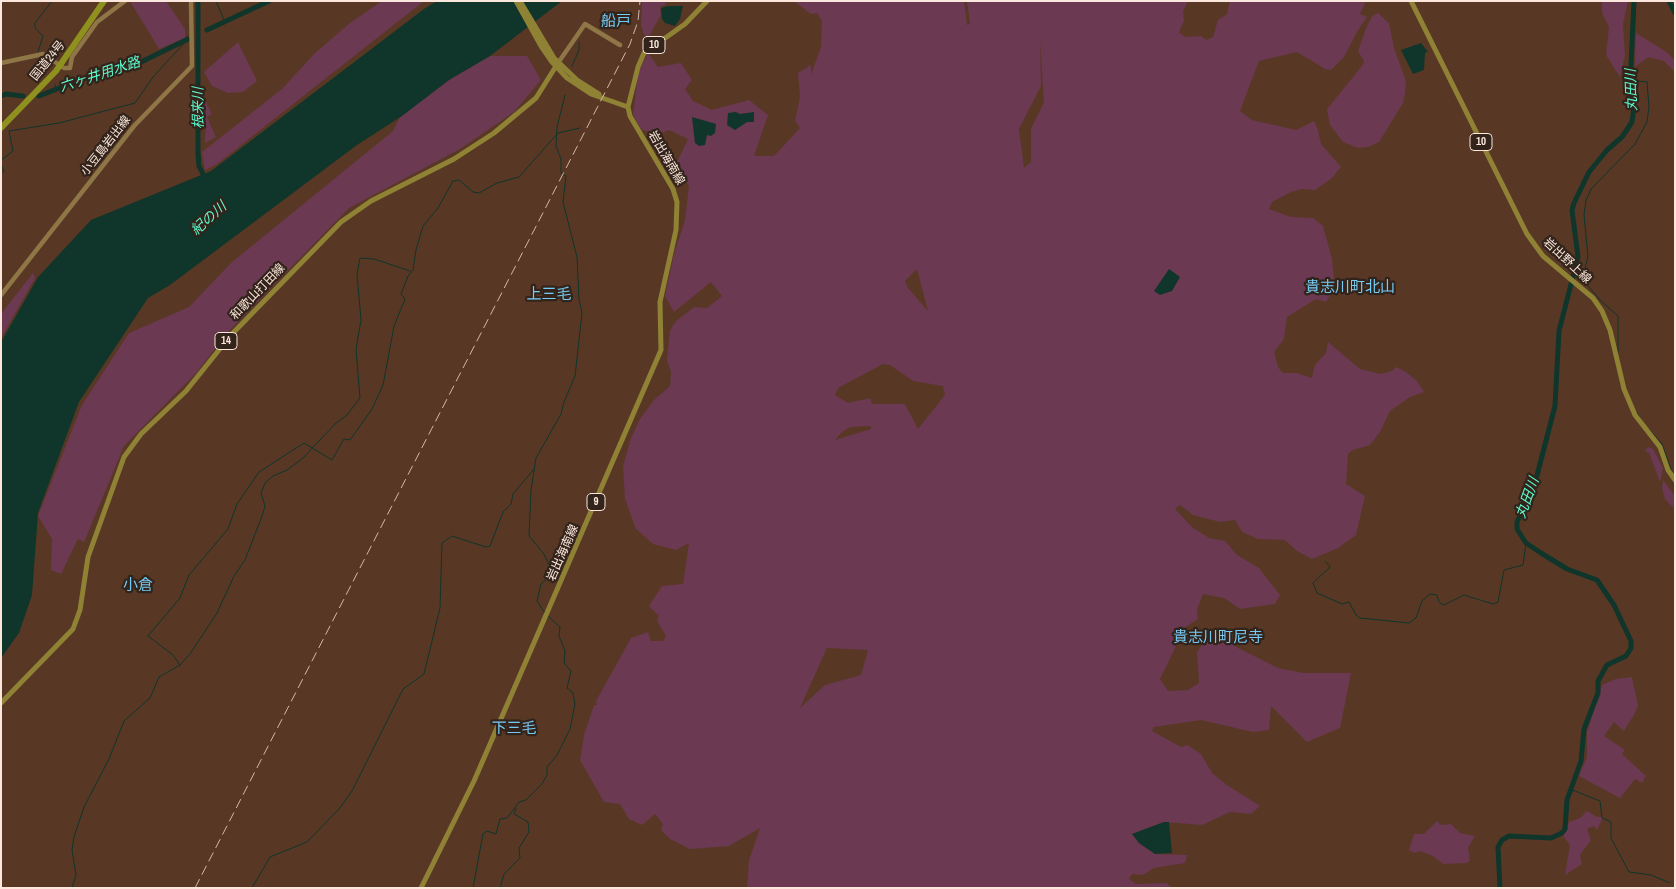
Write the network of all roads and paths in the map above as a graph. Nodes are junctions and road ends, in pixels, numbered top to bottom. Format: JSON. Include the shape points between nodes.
{"nodes":[{"id":1,"x":99,"y":1,"type":"edge"},
{"id":2,"x":104,"y":1,"type":"edge"},
{"id":3,"x":125,"y":1,"type":"edge"},
{"id":4,"x":191,"y":1,"type":"edge"},
{"id":5,"x":516,"y":1,"type":"edge"},
{"id":6,"x":520,"y":1,"type":"edge"},
{"id":7,"x":707,"y":1,"type":"edge"},
{"id":8,"x":1412,"y":1,"type":"edge"},
{"id":9,"x":620,"y":45,"type":"dead end"},
{"id":10,"x":555,"y":62,"type":"junction"},
{"id":11,"x":1,"y":63,"type":"edge"},
{"id":12,"x":58,"y":64,"type":"junction"},
{"id":13,"x":628,"y":107,"type":"junction"},
{"id":14,"x":1,"y":123,"type":"edge"},
{"id":15,"x":1,"y":128,"type":"edge"},
{"id":16,"x":1,"y":295,"type":"edge"},
{"id":17,"x":1675,"y":480,"type":"edge"},
{"id":18,"x":1,"y":703,"type":"edge"},
{"id":19,"x":421,"y":888,"type":"edge"}],
"edges":[{"from":1,"to":12,"type":"highway","name":"国道24号"},
{"from":2,"to":12,"type":"highway","name":"国道24号"},
{"from":3,"to":12,"type":"main road","via":[[94,26],[72,57],[70,68]]},
{"from":4,"to":16,"type":"main road","name":"小豆島岩出線","via":[[192,66],[134,126]]},
{"from":5,"to":10,"type":"main road"},
{"from":6,"to":10,"type":"main road"},
{"from":7,"to":13,"type":"main road","number":"10","via":[[693,18],[644,53]]},
{"from":8,"to":17,"type":"main road","name":"岩出野上線","number":"10","via":[[1527,234],[1543,256],[1593,298],[1602,311],[1610,330],[1624,389],[1635,415],[1660,447]]},
{"from":9,"to":10,"type":"main road","via":[[585,24]]},
{"from":10,"to":13,"type":"main road","via":[[599,95]]},
{"from":10,"to":18,"type":"main road","name":"和歌山打田線","number":"14","via":[[536,98],[494,133],[454,159],[371,201],[341,222],[231,335],[186,391],[141,434],[124,457],[88,557],[74,629]]},
{"from":11,"to":12,"type":"main road","via":[[43,54]]},
{"from":12,"to":14,"type":"highway","name":"国道24号"},
{"from":12,"to":15,"type":"highway","name":"国道24号","via":[[38,92]]},
{"from":13,"to":19,"type":"main road","name":"岩出海南線","number":"9","via":[[677,202],[676,230],[660,302],[662,350],[474,780]]}]}
